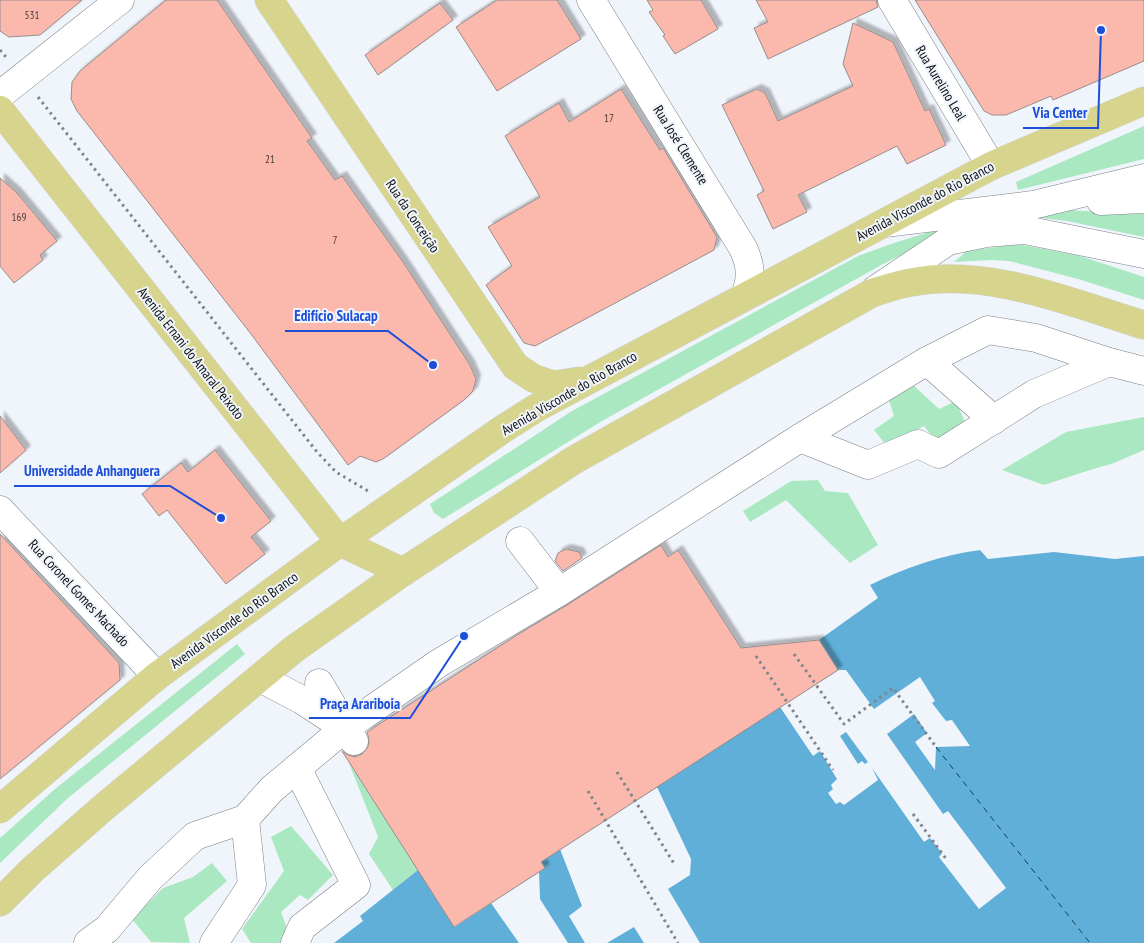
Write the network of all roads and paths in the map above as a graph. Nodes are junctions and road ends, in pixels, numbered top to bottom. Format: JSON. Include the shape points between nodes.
{"nodes":[{"id":1,"x":120,"y":0,"type":"edge"},
{"id":2,"x":269,"y":0,"type":"edge"},
{"id":3,"x":591,"y":0,"type":"edge"},
{"id":4,"x":892,"y":0,"type":"edge"},
{"id":5,"x":0,"y":50,"type":"edge"},
{"id":6,"x":22,"y":77,"type":"junction"},
{"id":7,"x":0,"y":95,"type":"edge"},
{"id":8,"x":1144,"y":101,"type":"edge"},
{"id":9,"x":0,"y":110,"type":"edge"},
{"id":10,"x":991,"y":166,"type":"junction"},
{"id":11,"x":1144,"y":178,"type":"edge"},
{"id":12,"x":1144,"y":199,"type":"edge"},
{"id":13,"x":1033,"y":205,"type":"junction"},
{"id":14,"x":884,"y":223,"type":"junction"},
{"id":15,"x":1144,"y":254,"type":"edge"},
{"id":16,"x":872,"y":292,"type":"junction"},
{"id":17,"x":745,"y":296,"type":"junction"},
{"id":18,"x":1144,"y":325,"type":"edge"},
{"id":19,"x":927,"y":360,"type":"junction"},
{"id":20,"x":1109,"y":362,"type":"junction"},
{"id":21,"x":1144,"y":371,"type":"edge"},
{"id":22,"x":588,"y":379,"type":"junction"},
{"id":23,"x":994,"y":420,"type":"junction"},
{"id":24,"x":800,"y":438,"type":"junction"},
{"id":25,"x":397,"y":502,"type":"junction"},
{"id":26,"x":0,"y":510,"type":"edge"},
{"id":27,"x":520,"y":541,"type":"dead end"},
{"id":28,"x":340,"y":542,"type":"junction"},
{"id":29,"x":403,"y":572,"type":"junction"},
{"id":30,"x":559,"y":592,"type":"junction"},
{"id":31,"x":794,"y":654,"type":"dead end"},
{"id":32,"x":756,"y":656,"type":"dead end"},
{"id":33,"x":157,"y":676,"type":"junction"},
{"id":34,"x":260,"y":678,"type":"junction"},
{"id":35,"x":319,"y":683,"type":"dead end"},
{"id":36,"x":350,"y":734,"type":"junction"},
{"id":37,"x":936,"y":747,"type":"dead end"},
{"id":38,"x":298,"y":768,"type":"junction"},
{"id":39,"x":833,"y":770,"type":"dead end"},
{"id":40,"x":617,"y":772,"type":"dead end"},
{"id":41,"x":588,"y":791,"type":"dead end"},
{"id":42,"x":0,"y":809,"type":"edge"},
{"id":43,"x":913,"y":814,"type":"dead end"},
{"id":44,"x":245,"y":819,"type":"junction"},
{"id":45,"x":947,"y":860,"type":"dead end"},
{"id":46,"x":674,"y":865,"type":"dead end"},
{"id":47,"x":0,"y":902,"type":"edge"},
{"id":48,"x":104,"y":938,"type":"edge"},
{"id":49,"x":214,"y":943,"type":"edge"},
{"id":50,"x":295,"y":943,"type":"edge"},
{"id":51,"x":678,"y":943,"type":"edge"}],
"edges":[{"from":1,"to":6,"type":"street"},
{"from":2,"to":22,"type":"main road","name":"Rua da Conceição","via":[[515,366],[533,378],[554,385]]},
{"from":3,"to":17,"type":"street","name":"Rua José Clemente","via":[[743,248],[750,267]]},
{"from":4,"to":10,"type":"street","name":"Rua Aurelino Leal"},
{"from":5,"to":6,"type":"path"},
{"from":6,"to":7,"type":"street"},
{"from":6,"to":25,"type":"path","via":[[317,452],[336,472],[353,483]]},
{"from":8,"to":10,"type":"main road","name":"Avenida Visconde do Rio Branco"},
{"from":9,"to":28,"type":"main road","name":"Avenida Ernani do Amaral Peixoto"},
{"from":10,"to":14,"type":"main road","name":"Avenida Visconde do Rio Branco"},
{"from":11,"to":13,"type":"street"},
{"from":12,"to":13,"type":"street"},
{"from":13,"to":14,"type":"street"},
{"from":14,"to":17,"type":"main road","name":"Avenida Visconde do Rio Branco"},
{"from":15,"to":16,"type":"street","via":[[1025,230],[986,233],[948,241]]},
{"from":16,"to":18,"type":"main road","via":[[929,280],[986,281],[1058,298]]},
{"from":16,"to":29,"type":"main road","via":[[574,460]]},
{"from":17,"to":22,"type":"main road","name":"Avenida Visconde do Rio Branco"},
{"from":19,"to":20,"type":"street","via":[[988,330],[1036,338]]},
{"from":19,"to":23,"type":"street"},
{"from":19,"to":24,"type":"street"},
{"from":20,"to":21,"type":"street"},
{"from":20,"to":23,"type":"street","via":[[1034,394]]},
{"from":22,"to":25,"type":"main road","name":"Avenida Visconde do Rio Branco","via":[[503,429]]},
{"from":23,"to":24,"type":"street","via":[[939,454],[918,444],[868,465]]},
{"from":24,"to":30,"type":"street"},
{"from":25,"to":28,"type":"main road","name":"Avenida Visconde do Rio Branco"},
{"from":26,"to":33,"type":"street","name":"Rua Coronel Gomes Machado"},
{"from":27,"to":30,"type":"street"},
{"from":28,"to":29,"type":"main road","name":"Avenida Ernani do Amaral Peixoto"},
{"from":28,"to":33,"type":"main road","name":"Avenida Visconde do Rio Branco"},
{"from":29,"to":34,"type":"main road","via":[[294,648]]},
{"from":30,"to":36,"type":"street","via":[[439,663]]},
{"from":31,"to":37,"type":"path","via":[[844,724],[893,688]]},
{"from":32,"to":39,"type":"path"},
{"from":33,"to":42,"type":"main road","name":"Avenida Visconde do Rio Branco"},
{"from":34,"to":36,"type":"street","via":[[302,700]]},
{"from":34,"to":47,"type":"main road","via":[[104,807]]},
{"from":35,"to":36,"type":"street"},
{"from":36,"to":38,"type":"street"},
{"from":38,"to":44,"type":"street","via":[[272,789]]},
{"from":38,"to":50,"type":"street","via":[[356,885],[302,928]]},
{"from":40,"to":46,"type":"path"},
{"from":41,"to":51,"type":"path"},
{"from":43,"to":45,"type":"path"},
{"from":44,"to":48,"type":"street","via":[[195,836],[150,878]]},
{"from":44,"to":49,"type":"street","via":[[252,885]]}]}
